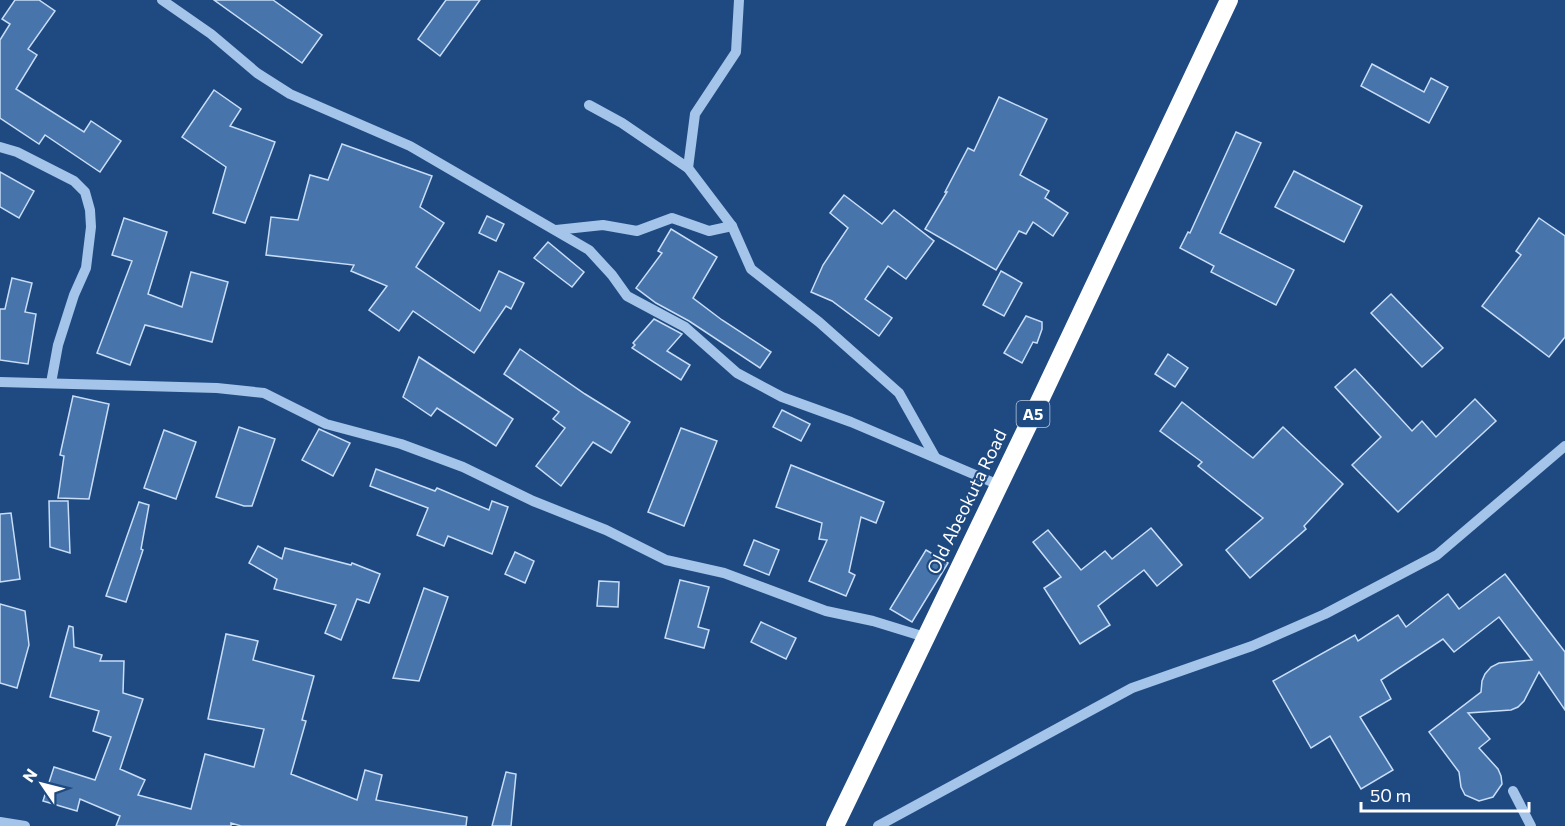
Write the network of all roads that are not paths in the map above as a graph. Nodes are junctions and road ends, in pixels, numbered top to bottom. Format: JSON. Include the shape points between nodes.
{"nodes":[{"id":1,"x":162,"y":0,"type":"edge"},
{"id":2,"x":739,"y":0,"type":"edge"},
{"id":3,"x":1229,"y":0,"type":"edge"},
{"id":4,"x":589,"y":105,"type":"dead end"},
{"id":5,"x":0,"y":147,"type":"edge"},
{"id":6,"x":688,"y":168,"type":"junction"},
{"id":7,"x":732,"y":226,"type":"junction"},
{"id":8,"x":556,"y":230,"type":"junction"},
{"id":9,"x":0,"y":382,"type":"edge"},
{"id":10,"x":51,"y":383,"type":"junction"},
{"id":11,"x":1565,"y":446,"type":"edge"},
{"id":12,"x":935,"y":457,"type":"junction"},
{"id":13,"x":999,"y":485,"type":"junction"},
{"id":14,"x":925,"y":637,"type":"junction"},
{"id":15,"x":1513,"y":791,"type":"dead end"},
{"id":16,"x":0,"y":822,"type":"edge"},
{"id":17,"x":25,"y":826,"type":"edge"},
{"id":18,"x":835,"y":826,"type":"edge"},
{"id":19,"x":878,"y":826,"type":"edge"},
{"id":20,"x":1531,"y":826,"type":"edge"}],
"edges":[{"from":1,"to":8,"type":"street","via":[[290,94],[410,146]]},
{"from":2,"to":6,"type":"street","via":[[736,52],[695,114]]},
{"from":3,"to":13,"type":"highway","name":"Old Abeokuta Road","number":"A5"},
{"from":4,"to":6,"type":"street"},
{"from":5,"to":10,"type":"street","via":[[74,182],[85,192],[90,210],[86,268],[58,345]]},
{"from":6,"to":7,"type":"street"},
{"from":7,"to":8,"type":"street","via":[[709,231],[672,218],[637,231],[603,225]]},
{"from":7,"to":12,"type":"street","via":[[751,269],[819,322],[899,393]]},
{"from":8,"to":12,"type":"street","via":[[589,250],[627,296],[685,327],[737,373],[782,397]]},
{"from":9,"to":10,"type":"street"},
{"from":10,"to":14,"type":"street","via":[[264,393],[326,424],[401,444],[463,467],[666,560],[724,573],[826,611]]},
{"from":11,"to":19,"type":"street","via":[[1437,555],[1325,614],[1252,646],[1132,688]]},
{"from":12,"to":13,"type":"street"},
{"from":13,"to":14,"type":"highway","name":"Old Abeokuta Road","number":"A5"},
{"from":14,"to":18,"type":"highway","name":"Old Abeokuta Road","number":"A5"},
{"from":15,"to":20,"type":"street"},
{"from":16,"to":17,"type":"street"}]}
